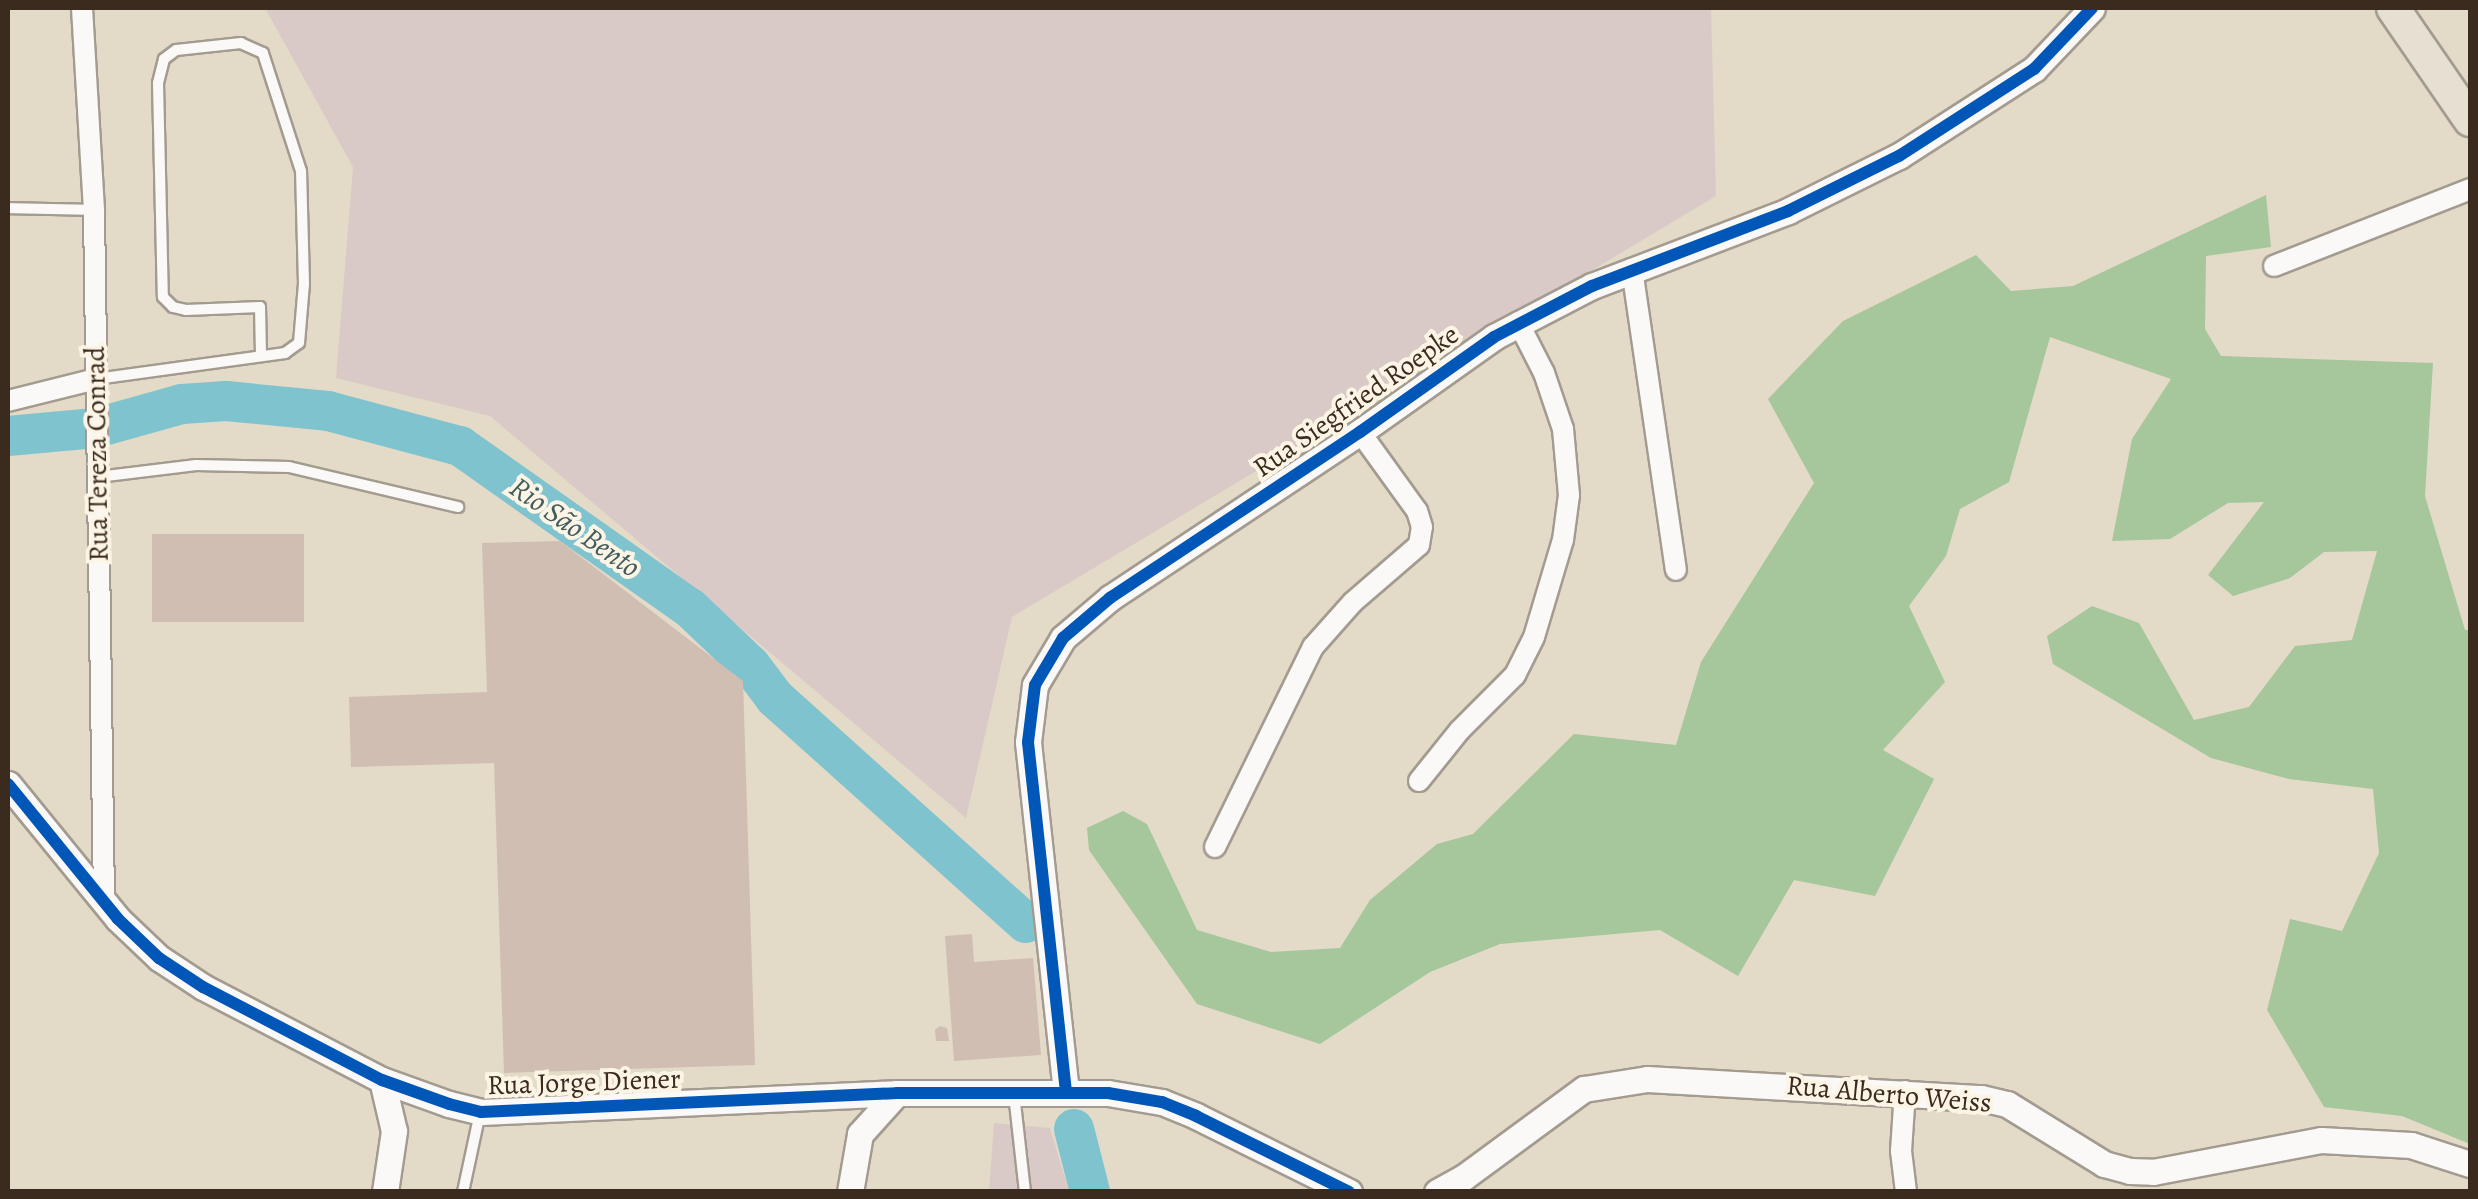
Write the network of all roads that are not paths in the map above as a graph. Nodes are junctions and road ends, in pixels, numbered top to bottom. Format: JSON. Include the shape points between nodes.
{"nodes":[{"id":1,"x":82,"y":8,"type":"edge"},
{"id":2,"x":2092,"y":8,"type":"edge"},
{"id":3,"x":2392,"y":8,"type":"edge"},
{"id":4,"x":2470,"y":120,"type":"edge"},
{"id":5,"x":2470,"y":189,"type":"edge"},
{"id":6,"x":8,"y":208,"type":"edge"},
{"id":7,"x":94,"y":210,"type":"junction"},
{"id":8,"x":2274,"y":266,"type":"dead end"},
{"id":9,"x":1632,"y":269,"type":"junction"},
{"id":10,"x":1518,"y":322,"type":"junction"},
{"id":11,"x":261,"y":356,"type":"junction"},
{"id":12,"x":96,"y":390,"type":"junction"},
{"id":13,"x":8,"y":401,"type":"edge"},
{"id":14,"x":1360,"y":432,"type":"junction"},
{"id":15,"x":97,"y":478,"type":"junction"},
{"id":16,"x":458,"y":507,"type":"dead end"},
{"id":17,"x":1676,"y":570,"type":"dead end"},
{"id":18,"x":1419,"y":780,"type":"dead end"},
{"id":19,"x":8,"y":784,"type":"edge"},
{"id":20,"x":1216,"y":848,"type":"dead end"},
{"id":21,"x":104,"y":900,"type":"junction"},
{"id":22,"x":382,"y":1080,"type":"junction"},
{"id":23,"x":897,"y":1092,"type":"junction"},
{"id":24,"x":1066,"y":1092,"type":"junction"},
{"id":25,"x":1905,"y":1092,"type":"junction"},
{"id":26,"x":1014,"y":1094,"type":"junction"},
{"id":27,"x":830,"y":1098,"type":"junction"},
{"id":28,"x":449,"y":1104,"type":"junction"},
{"id":29,"x":481,"y":1112,"type":"junction"},
{"id":30,"x":394,"y":1130,"type":"junction"},
{"id":31,"x":860,"y":1134,"type":"junction"},
{"id":32,"x":2470,"y":1164,"type":"edge"},
{"id":33,"x":385,"y":1192,"type":"edge"},
{"id":34,"x":463,"y":1192,"type":"edge"},
{"id":35,"x":850,"y":1192,"type":"edge"},
{"id":36,"x":1024,"y":1192,"type":"edge"},
{"id":37,"x":1349,"y":1192,"type":"edge"},
{"id":38,"x":1437,"y":1192,"type":"edge"},
{"id":39,"x":1906,"y":1192,"type":"edge"}],
"edges":[{"from":1,"to":7,"type":"street","name":"Rua Tereza Conrad"},
{"from":2,"to":9,"type":"street","name":"Rua Siegfried Roepke","via":[[2034,69],[1900,156],[1788,212]]},
{"from":3,"to":4,"type":"main road"},
{"from":5,"to":8,"type":"street"},
{"from":6,"to":7,"type":"lane"},
{"from":7,"to":12,"type":"street","name":"Rua Tereza Conrad"},
{"from":9,"to":10,"type":"street","name":"Rua Siegfried Roepke"},
{"from":9,"to":17,"type":"street"},
{"from":10,"to":14,"type":"street","name":"Rua Siegfried Roepke"},
{"from":10,"to":18,"type":"street","via":[[1563,428],[1569,474],[1563,540],[1534,637],[1515,675]]},
{"from":11,"to":11,"type":"lane","via":[[260,307],[186,310],[162,297],[158,84],[164,59],[176,50],[241,43],[263,52],[291,128],[302,171],[299,343]]},
{"from":11,"to":12,"type":"lane"},
{"from":12,"to":13,"type":"street"},
{"from":12,"to":15,"type":"street","name":"Rua Tereza Conrad"},
{"from":14,"to":20,"type":"street","via":[[1417,512],[1419,545],[1313,647]]},
{"from":14,"to":24,"type":"street","name":"Rua Siegfried Roepke","via":[[1110,598],[1063,638],[1036,685],[1028,742]]},
{"from":15,"to":16,"type":"lane","via":[[196,466],[290,467]]},
{"from":15,"to":21,"type":"street","name":"Rua Tereza Conrad"},
{"from":19,"to":21,"type":"street","name":"Rua Jorge Diener"},
{"from":21,"to":22,"type":"street","name":"Rua Jorge Diener","via":[[179,973]]},
{"from":22,"to":28,"type":"street","name":"Rua Jorge Diener"},
{"from":22,"to":30,"type":"street"},
{"from":23,"to":26,"type":"street","name":"Rua Jorge Diener"},
{"from":23,"to":27,"type":"street","name":"Rua Jorge Diener"},
{"from":23,"to":31,"type":"street"},
{"from":24,"to":26,"type":"street","name":"Rua Jorge Diener"},
{"from":24,"to":37,"type":"street","via":[[1162,1102]]},
{"from":25,"to":32,"type":"street","name":"Rua Alberto Weiss","via":[[2007,1104],[2104,1164],[2130,1171],[2320,1140],[2411,1145]]},
{"from":25,"to":38,"type":"street","name":"Rua Alberto Weiss","via":[[1688,1078],[1608,1082],[1564,1100]]},
{"from":25,"to":39,"type":"street"},
{"from":26,"to":36,"type":"lane"},
{"from":27,"to":29,"type":"street","name":"Rua Jorge Diener"},
{"from":27,"to":31,"type":"street"},
{"from":28,"to":29,"type":"street","name":"Rua Jorge Diener"},
{"from":28,"to":30,"type":"street"},
{"from":29,"to":34,"type":"lane"},
{"from":30,"to":33,"type":"street"},
{"from":31,"to":35,"type":"street"}]}
